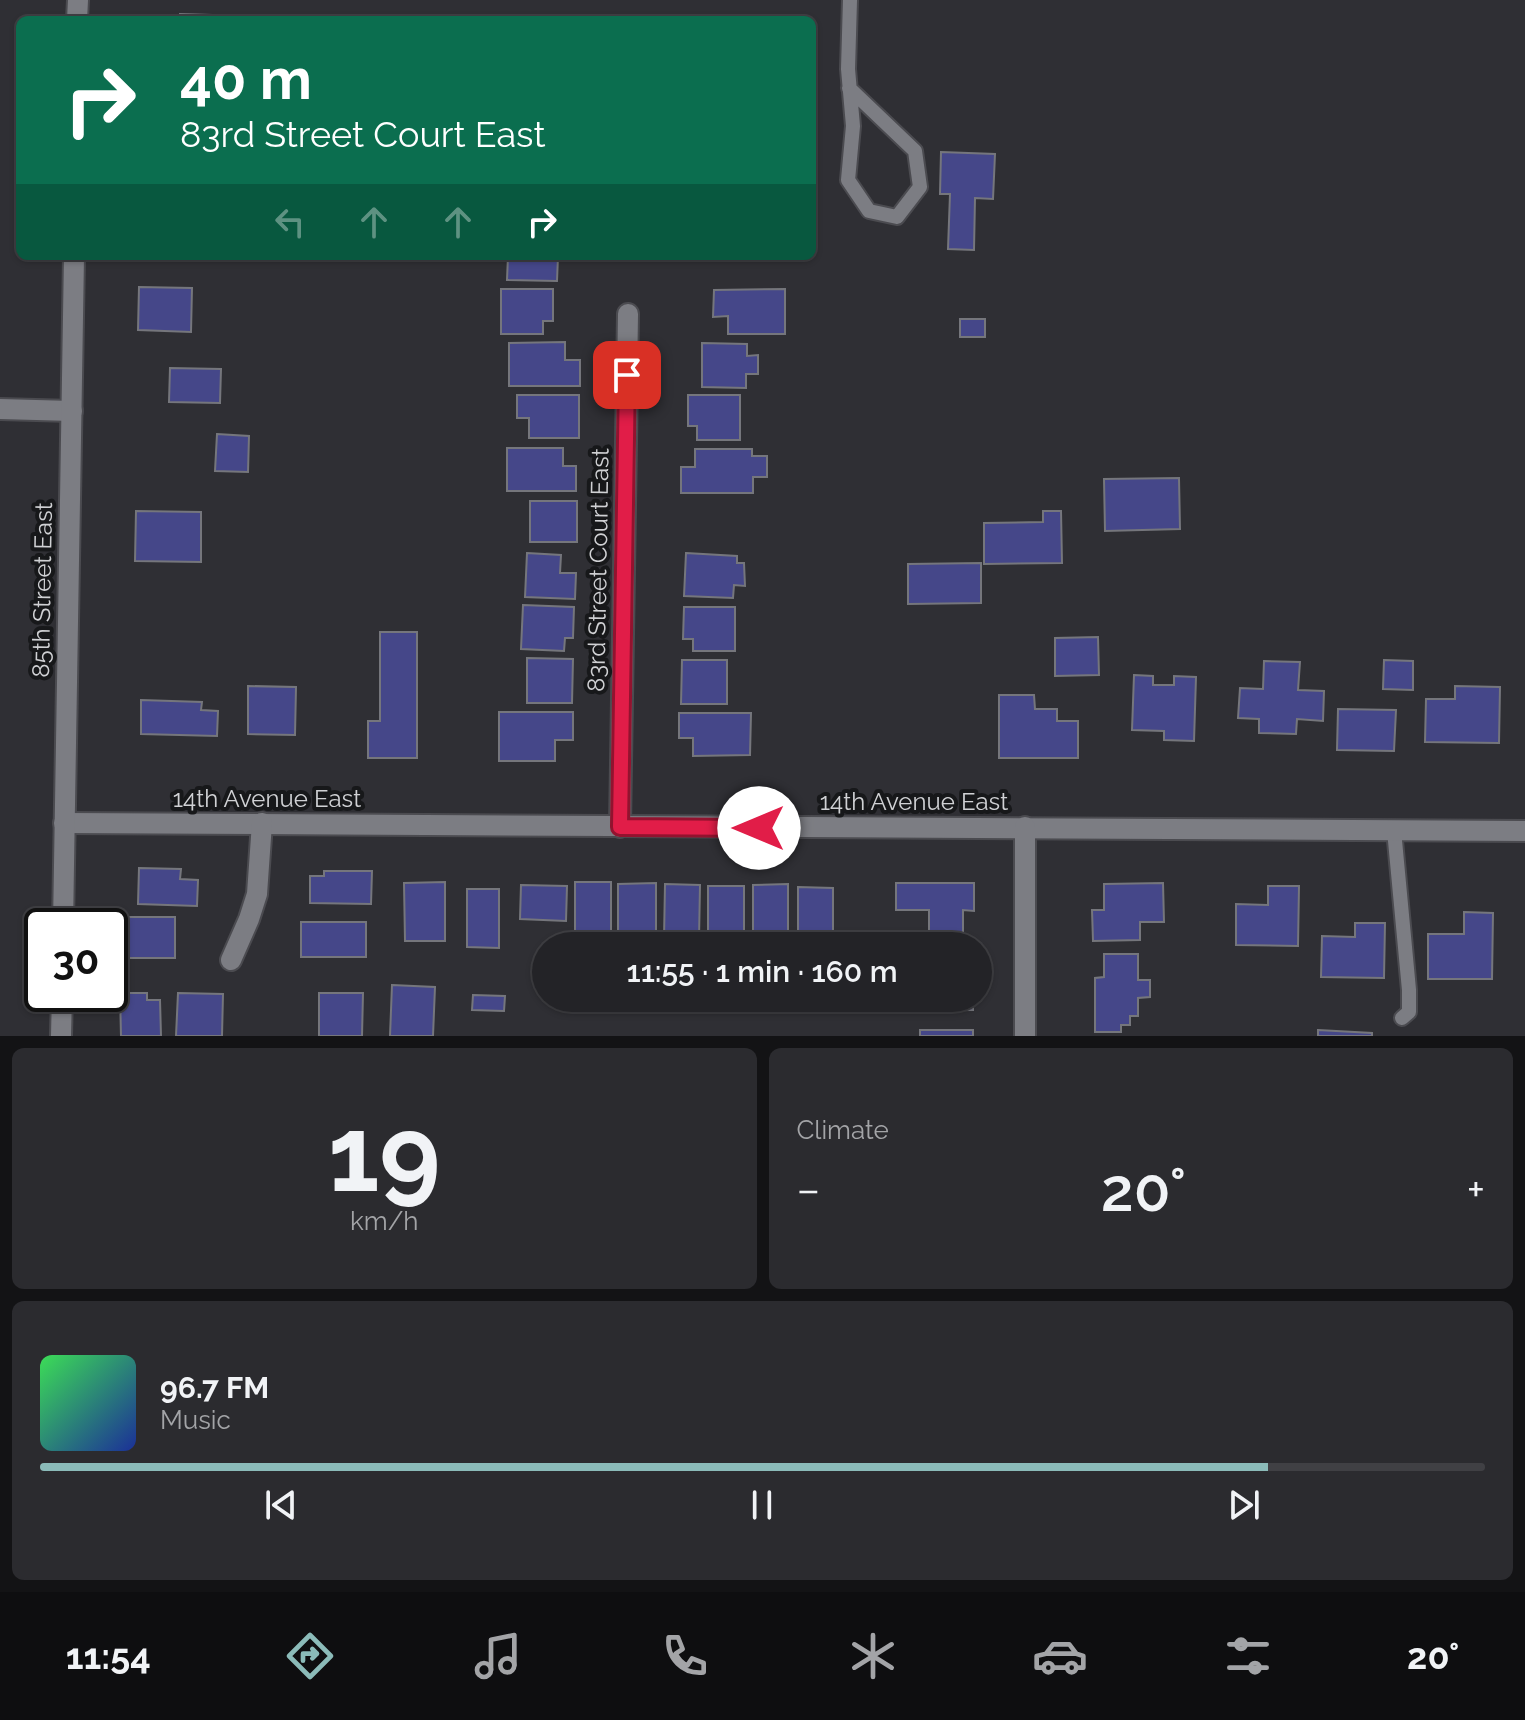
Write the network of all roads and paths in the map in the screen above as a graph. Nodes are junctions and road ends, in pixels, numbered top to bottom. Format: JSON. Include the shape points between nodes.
{"nodes":[{"id":1,"x":850,"y":0,"type":"edge"},
{"id":2,"x":849,"y":88,"type":"junction"},
{"id":3,"x":74,"y":260,"type":"edge"},
{"id":4,"x":628,"y":314,"type":"dead end"},
{"id":5,"x":0,"y":409,"type":"edge"},
{"id":6,"x":72,"y":411,"type":"junction"},
{"id":7,"x":64,"y":823,"type":"junction"},
{"id":8,"x":262,"y":823,"type":"junction"},
{"id":9,"x":620,"y":827,"type":"junction"},
{"id":10,"x":1025,"y":827,"type":"junction"},
{"id":11,"x":1394,"y":830,"type":"junction"},
{"id":12,"x":1525,"y":831,"type":"edge"},
{"id":13,"x":63,"y":908,"type":"edge"},
{"id":14,"x":231,"y":960,"type":"dead end"},
{"id":15,"x":62,"y":1012,"type":"edge"},
{"id":16,"x":1402,"y":1018,"type":"dead end"},
{"id":17,"x":61,"y":1036,"type":"edge"},
{"id":18,"x":1025,"y":1036,"type":"edge"}],
"edges":[{"from":1,"to":2,"type":"lane"},
{"from":2,"to":2,"type":"lane","via":[[853,126],[848,180],[869,211],[897,217],[920,187],[915,151]]},
{"from":3,"to":6,"type":"street","name":"85th Street East"},
{"from":4,"to":9,"type":"street","name":"83rd Street Court East"},
{"from":5,"to":6,"type":"street"},
{"from":6,"to":7,"type":"street","name":"85th Street East"},
{"from":7,"to":8,"type":"street","name":"14th Avenue East"},
{"from":7,"to":13,"type":"street","name":"85th Street East"},
{"from":8,"to":9,"type":"street","name":"14th Avenue East"},
{"from":8,"to":14,"type":"street","via":[[257,894]]},
{"from":9,"to":10,"type":"street","name":"14th Avenue East"},
{"from":10,"to":11,"type":"street","name":"14th Avenue East"},
{"from":10,"to":18,"type":"street"},
{"from":11,"to":12,"type":"street","name":"14th Avenue East"},
{"from":11,"to":16,"type":"lane","via":[[1409,990],[1409,1012]]},
{"from":15,"to":17,"type":"street"}]}
